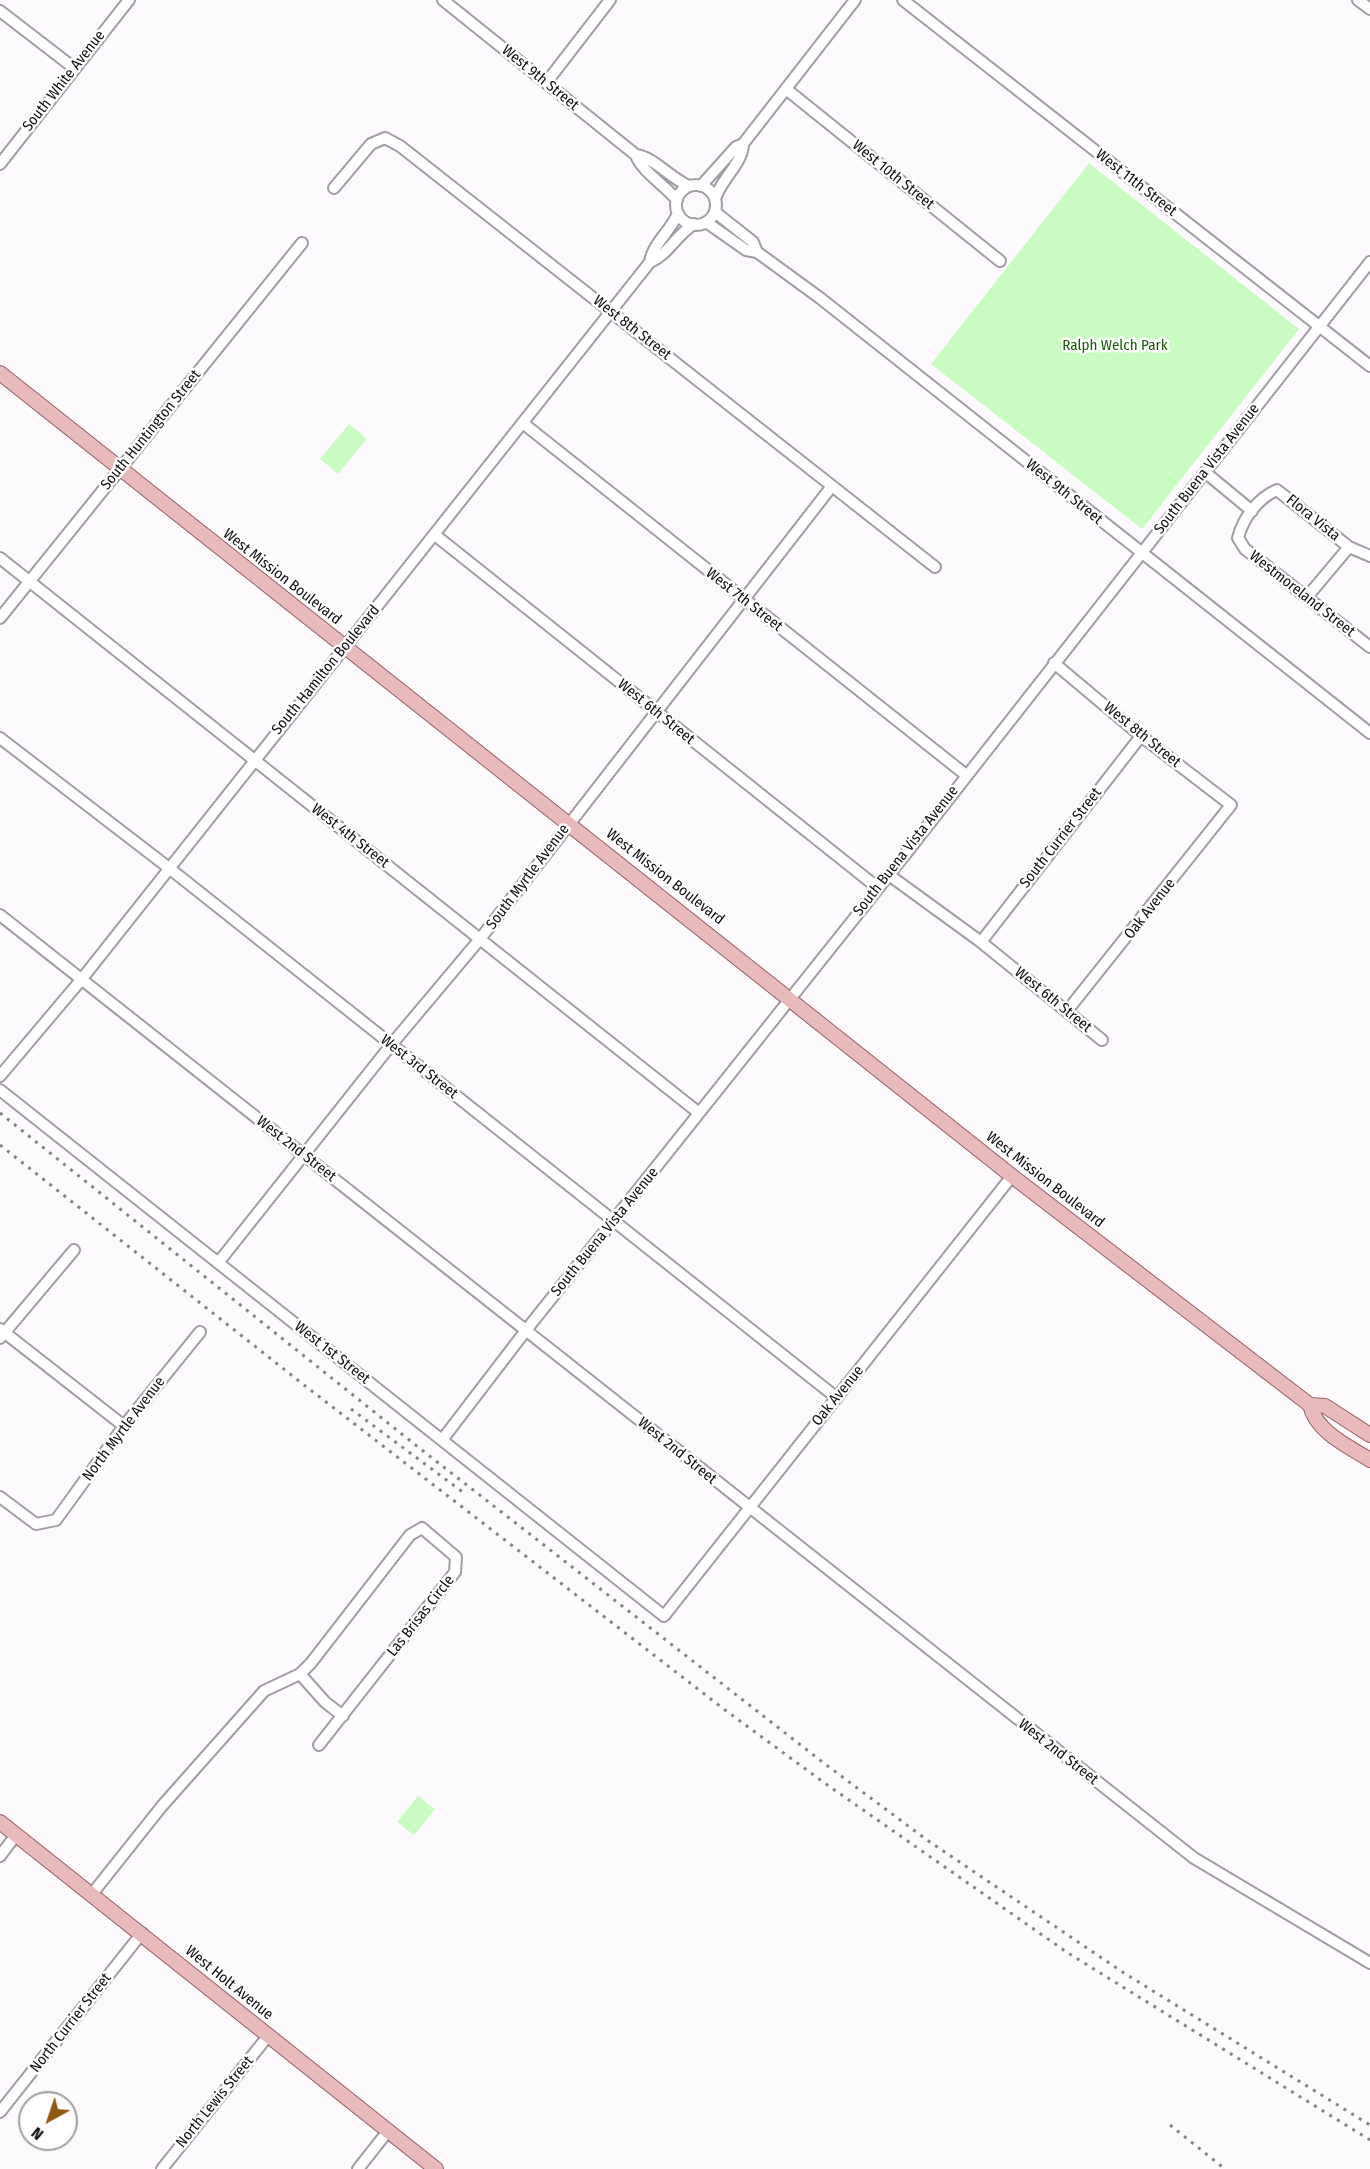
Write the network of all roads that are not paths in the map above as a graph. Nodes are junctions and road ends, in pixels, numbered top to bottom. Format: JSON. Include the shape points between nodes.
{"nodes":[{"id":1,"x":129,"y":0,"type":"edge"},
{"id":2,"x":443,"y":0,"type":"edge"},
{"id":3,"x":610,"y":0,"type":"edge"},
{"id":4,"x":855,"y":0,"type":"edge"},
{"id":5,"x":903,"y":0,"type":"edge"},
{"id":6,"x":1358,"y":0,"type":"edge"},
{"id":7,"x":1370,"y":9,"type":"edge"},
{"id":8,"x":0,"y":11,"type":"edge"},
{"id":9,"x":74,"y":68,"type":"junction"},
{"id":10,"x":546,"y":83,"type":"junction"},
{"id":11,"x":786,"y":89,"type":"junction"},
{"id":12,"x":743,"y":144,"type":"junction"},
{"id":13,"x":636,"y":155,"type":"junction"},
{"id":14,"x":0,"y":164,"type":"edge"},
{"id":15,"x":689,"y":186,"type":"junction"},
{"id":16,"x":701,"y":186,"type":"junction"},
{"id":17,"x":334,"y":188,"type":"dead end"},
{"id":18,"x":715,"y":199,"type":"junction"},
{"id":19,"x":677,"y":200,"type":"junction"},
{"id":20,"x":715,"y":212,"type":"junction"},
{"id":21,"x":678,"y":213,"type":"junction"},
{"id":22,"x":706,"y":222,"type":"junction"},
{"id":23,"x":693,"y":224,"type":"junction"},
{"id":24,"x":302,"y":243,"type":"dead end"},
{"id":25,"x":757,"y":252,"type":"junction"},
{"id":26,"x":1000,"y":261,"type":"dead end"},
{"id":27,"x":650,"y":262,"type":"junction"},
{"id":28,"x":1370,"y":262,"type":"edge"},
{"id":29,"x":611,"y":311,"type":"junction"},
{"id":30,"x":1319,"y":325,"type":"junction"},
{"id":31,"x":1370,"y":366,"type":"edge"},
{"id":32,"x":0,"y":373,"type":"edge"},
{"id":33,"x":524,"y":424,"type":"junction"},
{"id":34,"x":120,"y":470,"type":"junction"},
{"id":35,"x":1206,"y":473,"type":"junction"},
{"id":36,"x":832,"y":486,"type":"junction"},
{"id":37,"x":1252,"y":511,"type":"junction"},
{"id":38,"x":435,"y":535,"type":"junction"},
{"id":39,"x":1349,"y":547,"type":"junction"},
{"id":40,"x":1140,"y":553,"type":"junction"},
{"id":41,"x":1370,"y":556,"type":"edge"},
{"id":42,"x":0,"y":558,"type":"edge"},
{"id":43,"x":935,"y":567,"type":"dead end"},
{"id":44,"x":28,"y":580,"type":"junction"},
{"id":45,"x":1307,"y":597,"type":"junction"},
{"id":46,"x":743,"y":600,"type":"junction"},
{"id":47,"x":0,"y":618,"type":"edge"},
{"id":48,"x":344,"y":647,"type":"junction"},
{"id":49,"x":1370,"y":647,"type":"edge"},
{"id":50,"x":1054,"y":663,"type":"junction"},
{"id":51,"x":656,"y":712,"type":"junction"},
{"id":52,"x":1370,"y":733,"type":"edge"},
{"id":53,"x":1141,"y":736,"type":"junction"},
{"id":54,"x":0,"y":738,"type":"edge"},
{"id":55,"x":254,"y":760,"type":"junction"},
{"id":56,"x":966,"y":775,"type":"junction"},
{"id":57,"x":1231,"y":805,"type":"joint"},
{"id":58,"x":569,"y":822,"type":"junction"},
{"id":59,"x":169,"y":868,"type":"junction"},
{"id":60,"x":889,"y":875,"type":"junction"},
{"id":61,"x":879,"y":888,"type":"junction"},
{"id":62,"x":0,"y":915,"type":"edge"},
{"id":63,"x":480,"y":939,"type":"junction"},
{"id":64,"x":981,"y":942,"type":"junction"},
{"id":65,"x":81,"y":980,"type":"junction"},
{"id":66,"x":790,"y":998,"type":"junction"},
{"id":67,"x":1067,"y":1011,"type":"junction"},
{"id":68,"x":1102,"y":1040,"type":"dead end"},
{"id":69,"x":391,"y":1045,"type":"junction"},
{"id":70,"x":0,"y":1076,"type":"edge"},
{"id":71,"x":0,"y":1090,"type":"edge"},
{"id":72,"x":699,"y":1113,"type":"junction"},
{"id":73,"x":304,"y":1155,"type":"junction"},
{"id":74,"x":1012,"y":1176,"type":"junction"},
{"id":75,"x":615,"y":1221,"type":"junction"},
{"id":76,"x":74,"y":1250,"type":"dead end"},
{"id":77,"x":218,"y":1263,"type":"junction"},
{"id":78,"x":527,"y":1329,"type":"junction"},
{"id":79,"x":200,"y":1332,"type":"dead end"},
{"id":80,"x":2,"y":1333,"type":"edge"},
{"id":81,"x":837,"y":1398,"type":"junction"},
{"id":82,"x":1310,"y":1405,"type":"junction"},
{"id":83,"x":124,"y":1426,"type":"junction"},
{"id":84,"x":1370,"y":1435,"type":"edge"},
{"id":85,"x":442,"y":1440,"type":"junction"},
{"id":86,"x":1370,"y":1461,"type":"edge"},
{"id":87,"x":0,"y":1497,"type":"edge"},
{"id":88,"x":748,"y":1508,"type":"junction"},
{"id":89,"x":664,"y":1616,"type":"joint"},
{"id":90,"x":300,"y":1674,"type":"junction"},
{"id":91,"x":343,"y":1716,"type":"junction"},
{"id":92,"x":319,"y":1745,"type":"dead end"},
{"id":93,"x":0,"y":1822,"type":"edge"},
{"id":94,"x":16,"y":1835,"type":"junction"},
{"id":95,"x":0,"y":1856,"type":"edge"},
{"id":96,"x":92,"y":1894,"type":"junction"},
{"id":97,"x":142,"y":1933,"type":"junction"},
{"id":98,"x":1368,"y":1959,"type":"edge"},
{"id":99,"x":268,"y":2036,"type":"junction"},
{"id":100,"x":0,"y":2112,"type":"edge"},
{"id":101,"x":388,"y":2131,"type":"junction"},
{"id":102,"x":162,"y":2169,"type":"edge"},
{"id":103,"x":358,"y":2169,"type":"edge"},
{"id":104,"x":436,"y":2169,"type":"edge"}],
"edges":[{"from":1,"to":9,"type":"street","name":"South White Avenue"},
{"from":2,"to":10,"type":"street","name":"West 9th Street"},
{"from":3,"to":10,"type":"street"},
{"from":4,"to":11,"type":"street"},
{"from":5,"to":30,"type":"street","name":"West 11th Street"},
{"from":6,"to":7,"type":"street"},
{"from":8,"to":9,"type":"street"},
{"from":9,"to":14,"type":"street","name":"South White Avenue"},
{"from":10,"to":13,"type":"street","name":"West 9th Street"},
{"from":11,"to":12,"type":"street"},
{"from":11,"to":26,"type":"street","name":"West 10th Street"},
{"from":12,"to":16,"type":"street"},
{"from":12,"to":18,"type":"street","via":[[743,154],[720,183]]},
{"from":13,"to":15,"type":"street","name":"West 9th Street","via":[[644,156]]},
{"from":13,"to":19,"type":"street","name":"West 9th Street","via":[[638,164]]},
{"from":15,"to":16,"type":"street"},
{"from":15,"to":19,"type":"street"},
{"from":16,"to":18,"type":"street"},
{"from":17,"to":29,"type":"street","name":"West 8th Street","via":[[371,144],[385,138]]},
{"from":18,"to":20,"type":"street"},
{"from":19,"to":21,"type":"street"},
{"from":20,"to":22,"type":"street"},
{"from":20,"to":25,"type":"street","name":"West 9th Street","via":[[753,242]]},
{"from":21,"to":23,"type":"street"},
{"from":21,"to":27,"type":"street","name":"South Hamilton Boulevard","via":[[673,226],[652,250]]},
{"from":22,"to":23,"type":"street"},
{"from":22,"to":25,"type":"street","name":"West 9th Street","via":[[746,250]]},
{"from":23,"to":27,"type":"street","name":"South Hamilton Boulevard","via":[[682,231],[660,258]]},
{"from":24,"to":34,"type":"street","name":"South Huntington Street"},
{"from":25,"to":40,"type":"street","name":"West 9th Street"},
{"from":27,"to":29,"type":"street","name":"South Hamilton Boulevard"},
{"from":28,"to":30,"type":"street","name":"South Buena Vista Avenue"},
{"from":29,"to":33,"type":"street","name":"South Hamilton Boulevard"},
{"from":29,"to":36,"type":"street","name":"West 8th Street"},
{"from":30,"to":31,"type":"street","name":"West 11th Street"},
{"from":30,"to":35,"type":"street","name":"South Buena Vista Avenue"},
{"from":32,"to":34,"type":"main road","name":"West Mission Boulevard"},
{"from":33,"to":38,"type":"street","name":"South Hamilton Boulevard"},
{"from":33,"to":46,"type":"street","name":"West 7th Street"},
{"from":34,"to":44,"type":"street","name":"South Huntington Street"},
{"from":34,"to":48,"type":"main road","name":"West Mission Boulevard"},
{"from":35,"to":37,"type":"street"},
{"from":35,"to":40,"type":"street","name":"South Buena Vista Avenue"},
{"from":36,"to":43,"type":"street","name":"West 8th Street"},
{"from":36,"to":46,"type":"street","name":"South Myrtle Avenue"},
{"from":37,"to":39,"type":"street","name":"Flora Vista","via":[[1266,495],[1278,490]]},
{"from":37,"to":45,"type":"street","name":"Westmoreland Street","via":[[1238,538],[1245,549]]},
{"from":38,"to":48,"type":"street","name":"South Hamilton Boulevard"},
{"from":38,"to":51,"type":"street","name":"West 6th Street"},
{"from":39,"to":41,"type":"street","name":"Flora Vista"},
{"from":39,"to":45,"type":"street"},
{"from":40,"to":50,"type":"street","name":"South Buena Vista Avenue"},
{"from":40,"to":52,"type":"street","name":"West 9th Street"},
{"from":42,"to":44,"type":"street","name":"West 4th Street"},
{"from":44,"to":47,"type":"street","name":"South Huntington Street"},
{"from":44,"to":55,"type":"street","name":"West 4th Street"},
{"from":45,"to":49,"type":"street","name":"Westmoreland Street"},
{"from":46,"to":51,"type":"street","name":"South Myrtle Avenue"},
{"from":46,"to":56,"type":"street","name":"West 7th Street"},
{"from":48,"to":55,"type":"street","name":"South Hamilton Boulevard"},
{"from":48,"to":58,"type":"main road","name":"West Mission Boulevard"},
{"from":50,"to":53,"type":"street","name":"West 8th Street"},
{"from":50,"to":56,"type":"street","name":"South Buena Vista Avenue"},
{"from":51,"to":58,"type":"street","name":"South Myrtle Avenue"},
{"from":51,"to":61,"type":"street","name":"West 6th Street"},
{"from":53,"to":57,"type":"street","name":"West 8th Street"},
{"from":53,"to":64,"type":"street","name":"South Currier Street"},
{"from":54,"to":59,"type":"street","name":"West 3rd Street"},
{"from":55,"to":59,"type":"street","name":"South Hamilton Boulevard"},
{"from":55,"to":63,"type":"street","name":"West 4th Street"},
{"from":56,"to":60,"type":"street","name":"South Buena Vista Avenue"},
{"from":57,"to":67,"type":"street","name":"Oak Avenue"},
{"from":58,"to":63,"type":"street","name":"South Myrtle Avenue"},
{"from":58,"to":66,"type":"main road","name":"West Mission Boulevard"},
{"from":59,"to":65,"type":"street","name":"South Hamilton Boulevard"},
{"from":59,"to":69,"type":"street","name":"West 3rd Street"},
{"from":60,"to":61,"type":"street","name":"South Buena Vista Avenue"},
{"from":60,"to":64,"type":"street","name":"West 6th Street"},
{"from":61,"to":66,"type":"street","name":"South Buena Vista Avenue"},
{"from":62,"to":65,"type":"street","name":"West 2nd Street"},
{"from":63,"to":69,"type":"street","name":"South Myrtle Avenue"},
{"from":63,"to":72,"type":"street","name":"West 4th Street"},
{"from":64,"to":67,"type":"street","name":"West 6th Street"},
{"from":65,"to":70,"type":"street","name":"South Hamilton Boulevard"},
{"from":65,"to":73,"type":"street","name":"West 2nd Street"},
{"from":66,"to":72,"type":"street","name":"South Buena Vista Avenue"},
{"from":66,"to":74,"type":"main road","name":"West Mission Boulevard"},
{"from":67,"to":68,"type":"street","name":"West 6th Street"},
{"from":69,"to":73,"type":"street","name":"South Myrtle Avenue"},
{"from":69,"to":75,"type":"street","name":"West 3rd Street"},
{"from":71,"to":77,"type":"street","name":"West 1st Street"},
{"from":72,"to":75,"type":"street","name":"South Buena Vista Avenue"},
{"from":73,"to":77,"type":"street","name":"South Myrtle Avenue"},
{"from":73,"to":78,"type":"street","name":"West 2nd Street"},
{"from":74,"to":81,"type":"street","name":"Oak Avenue"},
{"from":74,"to":82,"type":"main road","name":"West Mission Boulevard"},
{"from":75,"to":78,"type":"street","name":"South Buena Vista Avenue"},
{"from":75,"to":81,"type":"street","name":"West 3rd Street"},
{"from":76,"to":80,"type":"street"},
{"from":77,"to":85,"type":"street","name":"West 1st Street"},
{"from":78,"to":85,"type":"street","name":"South Buena Vista Avenue"},
{"from":78,"to":88,"type":"street","name":"West 2nd Street"},
{"from":79,"to":83,"type":"street","name":"North Myrtle Avenue"},
{"from":80,"to":83,"type":"street"},
{"from":81,"to":88,"type":"street","name":"Oak Avenue"},
{"from":82,"to":84,"type":"main road","name":"West Mission Boulevard","via":[[1325,1406]]},
{"from":82,"to":86,"type":"main road","name":"West Mission Boulevard","via":[[1313,1418]]},
{"from":83,"to":87,"type":"street","name":"North Myrtle Avenue","via":[[56,1520],[36,1524]]},
{"from":85,"to":89,"type":"street","name":"West 1st Street"},
{"from":88,"to":89,"type":"street","name":"Oak Avenue"},
{"from":88,"to":98,"type":"street","name":"West 2nd Street","via":[[1194,1858]]},
{"from":90,"to":91,"type":"street"},
{"from":90,"to":91,"type":"street","name":"Las Brisas Circle","via":[[410,1535],[422,1528],[456,1557],[455,1572]]},
{"from":90,"to":96,"type":"street","name":"Las Brisas Circle","via":[[264,1691],[162,1806]]},
{"from":91,"to":92,"type":"street","name":"Las Brisas Circle"},
{"from":93,"to":94,"type":"main road","name":"West Holt Avenue"},
{"from":94,"to":95,"type":"street"},
{"from":94,"to":96,"type":"main road","name":"West Holt Avenue"},
{"from":96,"to":97,"type":"main road","name":"West Holt Avenue"},
{"from":97,"to":99,"type":"main road","name":"West Holt Avenue"},
{"from":97,"to":100,"type":"street","name":"North Currier Street"},
{"from":99,"to":101,"type":"main road","name":"West Holt Avenue"},
{"from":99,"to":102,"type":"street","name":"North Lewis Street"},
{"from":101,"to":103,"type":"street"},
{"from":101,"to":104,"type":"main road","name":"West Holt Avenue"}]}
